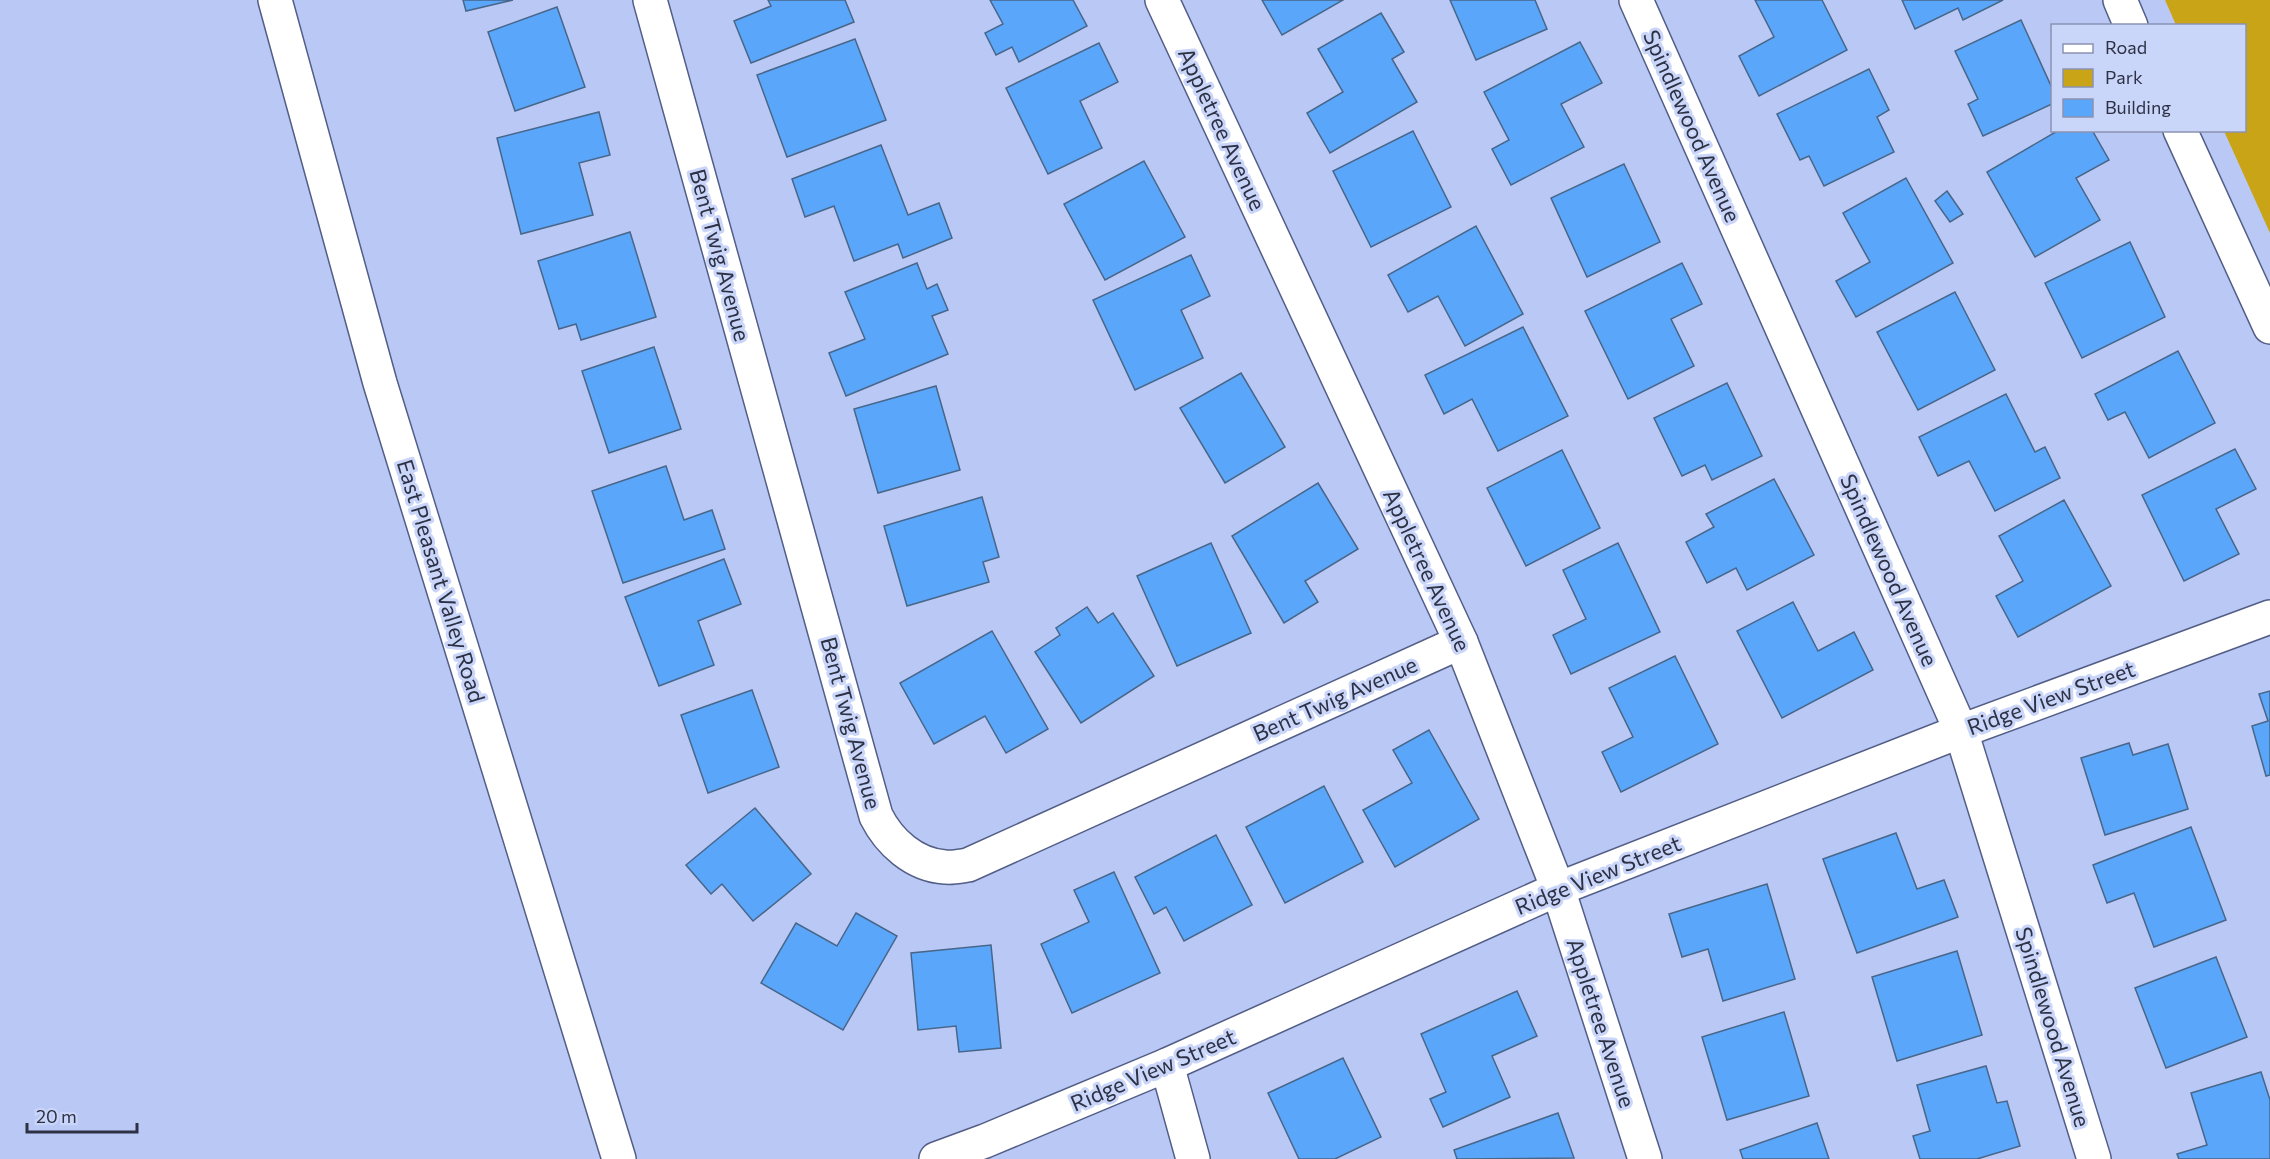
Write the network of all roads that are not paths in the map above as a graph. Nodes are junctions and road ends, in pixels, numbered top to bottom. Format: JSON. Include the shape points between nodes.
{"nodes":[{"id":1,"x":275,"y":0,"type":"edge"},
{"id":2,"x":650,"y":0,"type":"edge"},
{"id":3,"x":1162,"y":0,"type":"edge"},
{"id":4,"x":1636,"y":0,"type":"edge"},
{"id":5,"x":2120,"y":0,"type":"edge"},
{"id":6,"x":2131,"y":24,"type":"edge"},
{"id":7,"x":2181,"y":132,"type":"edge"},
{"id":8,"x":2270,"y":327,"type":"edge"},
{"id":9,"x":2270,"y":617,"type":"edge"},
{"id":10,"x":1461,"y":642,"type":"junction"},
{"id":11,"x":1960,"y":731,"type":"junction"},
{"id":12,"x":1558,"y":889,"type":"junction"},
{"id":13,"x":1167,"y":1065,"type":"junction"},
{"id":14,"x":618,"y":1159,"type":"edge"},
{"id":15,"x":936,"y":1159,"type":"edge"},
{"id":16,"x":1193,"y":1159,"type":"edge"},
{"id":17,"x":1645,"y":1159,"type":"edge"},
{"id":18,"x":2094,"y":1159,"type":"edge"}],
"edges":[{"from":1,"to":14,"type":"street","name":"East Pleasant Valley Road","via":[[380,383]]},
{"from":2,"to":10,"type":"street","name":"Bent Twig Avenue","via":[[876,816],[899,848],[920,861],[944,867],[968,865]]},
{"from":3,"to":10,"type":"street","name":"Appletree Avenue"},
{"from":4,"to":11,"type":"street","name":"Spindlewood Avenue"},
{"from":5,"to":6,"type":"street"},
{"from":7,"to":8,"type":"street"},
{"from":9,"to":11,"type":"street","name":"Ridge View Street"},
{"from":10,"to":12,"type":"street","name":"Appletree Avenue"},
{"from":11,"to":12,"type":"street","name":"Ridge View Street"},
{"from":11,"to":18,"type":"street","name":"Spindlewood Avenue"},
{"from":12,"to":13,"type":"street","name":"Ridge View Street"},
{"from":12,"to":17,"type":"street","name":"Appletree Avenue"},
{"from":13,"to":15,"type":"street","name":"Ridge View Street"},
{"from":13,"to":16,"type":"street"}]}
